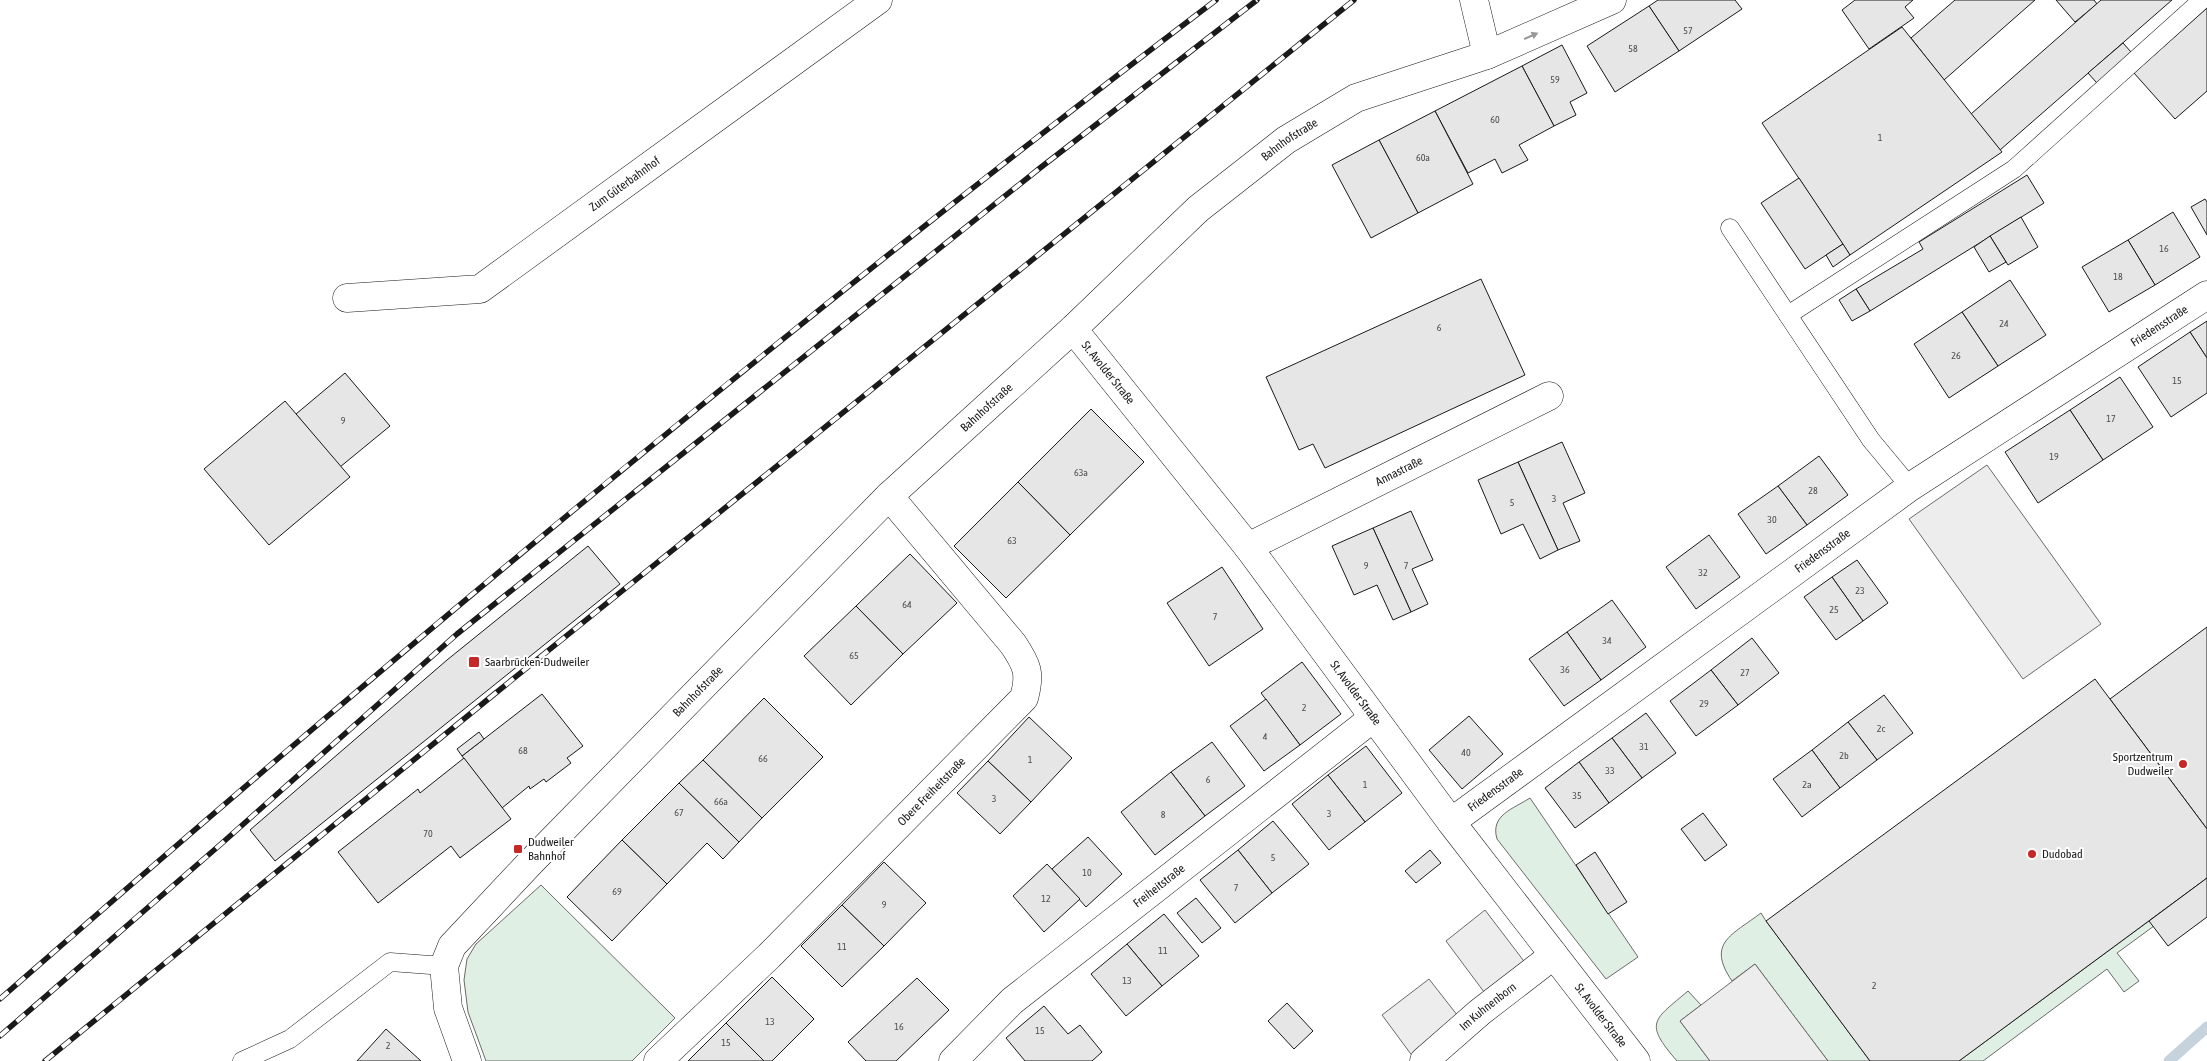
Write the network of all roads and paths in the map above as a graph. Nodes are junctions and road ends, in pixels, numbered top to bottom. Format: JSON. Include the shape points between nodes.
{"nodes":[{"id":1,"x":878,"y":0,"type":"edge"},
{"id":2,"x":1474,"y":0,"type":"edge"},
{"id":3,"x":1612,"y":0,"type":"edge"},
{"id":4,"x":2202,"y":0,"type":"edge"},
{"id":5,"x":1487,"y":55,"type":"junction"},
{"id":6,"x":1730,"y":228,"type":"dead end"},
{"id":7,"x":2207,"y":295,"type":"edge"},
{"id":8,"x":347,"y":298,"type":"dead end"},
{"id":9,"x":1788,"y":315,"type":"junction"},
{"id":10,"x":1072,"y":329,"type":"junction"},
{"id":11,"x":1550,"y":396,"type":"dead end"},
{"id":12,"x":1910,"y":487,"type":"junction"},
{"id":13,"x":889,"y":496,"type":"junction"},
{"id":14,"x":1248,"y":547,"type":"junction"},
{"id":15,"x":1373,"y":718,"type":"junction"},
{"id":16,"x":1450,"y":822,"type":"junction"},
{"id":17,"x":448,"y":956,"type":"junction"},
{"id":18,"x":1554,"y":956,"type":"junction"},
{"id":19,"x":242,"y":1061,"type":"edge"},
{"id":20,"x":467,"y":1061,"type":"edge"},
{"id":21,"x":658,"y":1061,"type":"edge"},
{"id":22,"x":952,"y":1061,"type":"edge"},
{"id":23,"x":1424,"y":1061,"type":"edge"},
{"id":24,"x":1636,"y":1061,"type":"edge"}],
"edges":[{"from":1,"to":8,"type":"street","name":"Zum Güterbahnhof","via":[[480,289]]},
{"from":2,"to":5,"type":"street"},
{"from":5,"to":3,"type":"street","name":"Bahnhofstraße","one_way":true},
{"from":4,"to":9,"type":"lane","via":[[2014,169]]},
{"from":5,"to":10,"type":"street","name":"Bahnhofstraße","via":[[1356,98],[1286,140],[1198,209]]},
{"from":6,"to":9,"type":"lane"},
{"from":7,"to":12,"type":"street","name":"Friedensstraße"},
{"from":9,"to":12,"type":"lane","via":[[1871,440]]},
{"from":10,"to":13,"type":"street","name":"Bahnhofstraße"},
{"from":10,"to":14,"type":"street","name":"St. Avolder Straße"},
{"from":11,"to":14,"type":"street","name":"Annastraße"},
{"from":12,"to":16,"type":"street","name":"Friedensstraße"},
{"from":13,"to":17,"type":"street","name":"Bahnhofstraße","via":[[530,863]]},
{"from":13,"to":21,"type":"street","name":"Obere Freiheitstraße","via":[[1013,644],[1025,662],[1029,681],[1024,698],[769,956]]},
{"from":14,"to":15,"type":"street","name":"St. Avolder Straße"},
{"from":15,"to":16,"type":"street","name":"St. Avolder Straße"},
{"from":15,"to":22,"type":"street","name":"Freiheitstraße","via":[[1012,1001]]},
{"from":16,"to":18,"type":"street","name":"St. Avolder Straße"},
{"from":17,"to":19,"type":"lane","via":[[390,962],[290,1039]]},
{"from":17,"to":20,"type":"street","via":[[448,1008]]},
{"from":18,"to":23,"type":"street","name":"Im Kuhnenborn","via":[[1480,1012]]},
{"from":18,"to":24,"type":"street","name":"St. Avolder Straße"}]}
